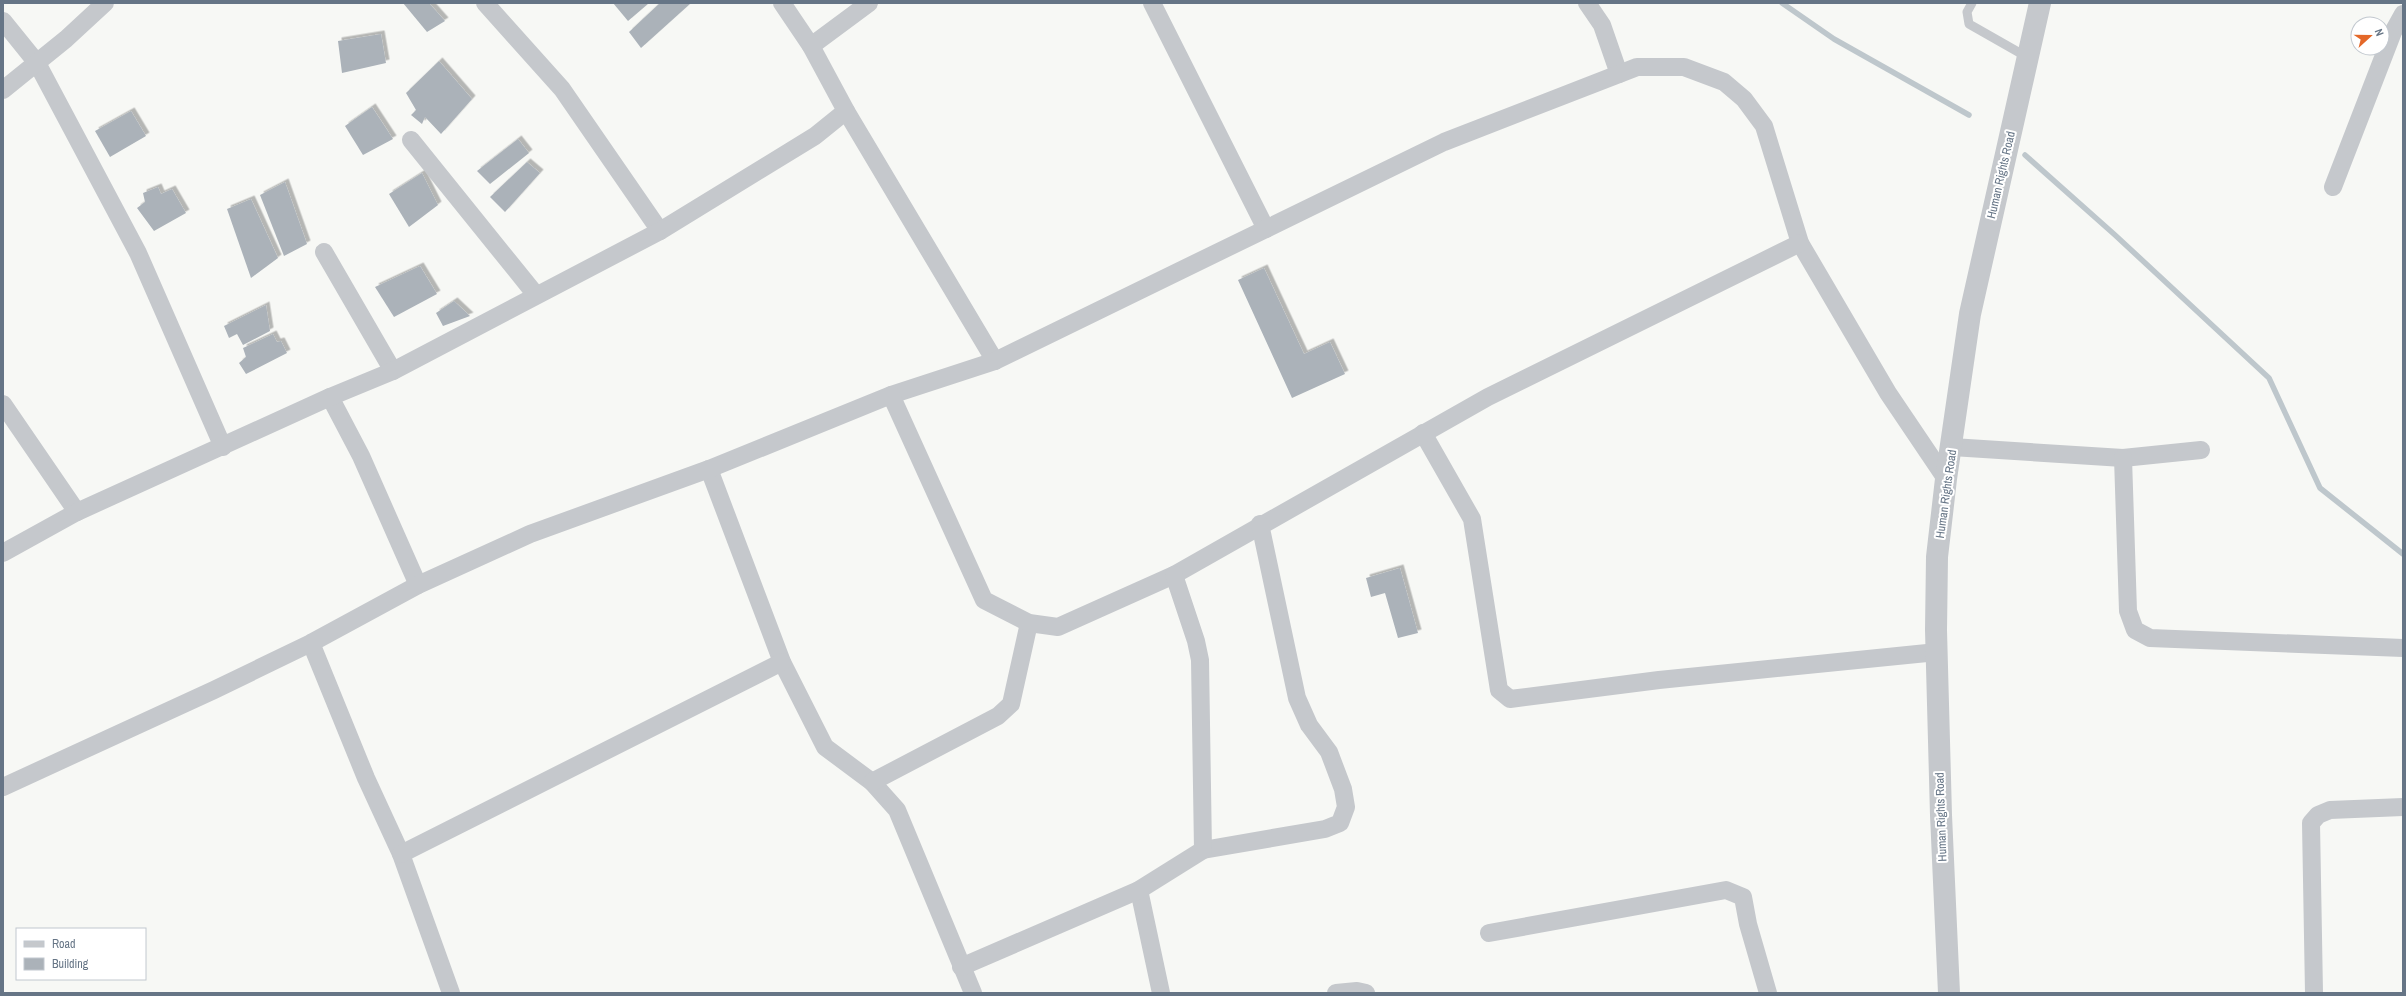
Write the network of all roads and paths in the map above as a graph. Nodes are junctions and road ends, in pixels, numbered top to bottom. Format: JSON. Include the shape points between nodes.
{"nodes":[{"id":1,"x":106,"y":3,"type":"edge"},
{"id":2,"x":485,"y":3,"type":"edge"},
{"id":3,"x":782,"y":3,"type":"edge"},
{"id":4,"x":870,"y":3,"type":"edge"},
{"id":5,"x":1152,"y":3,"type":"edge"},
{"id":6,"x":1587,"y":3,"type":"edge"},
{"id":7,"x":1972,"y":3,"type":"edge"},
{"id":8,"x":2040,"y":3,"type":"edge"},
{"id":9,"x":2403,"y":14,"type":"edge"},
{"id":10,"x":3,"y":21,"type":"edge"},
{"id":11,"x":811,"y":46,"type":"junction"},
{"id":12,"x":2027,"y":57,"type":"junction"},
{"id":13,"x":36,"y":63,"type":"junction"},
{"id":14,"x":1620,"y":74,"type":"junction"},
{"id":15,"x":3,"y":90,"type":"edge"},
{"id":16,"x":846,"y":111,"type":"junction"},
{"id":17,"x":411,"y":140,"type":"dead end"},
{"id":18,"x":2333,"y":187,"type":"dead end"},
{"id":19,"x":1266,"y":229,"type":"junction"},
{"id":20,"x":660,"y":232,"type":"junction"},
{"id":21,"x":1800,"y":243,"type":"junction"},
{"id":22,"x":324,"y":252,"type":"dead end"},
{"id":23,"x":536,"y":295,"type":"junction"},
{"id":24,"x":995,"y":361,"type":"junction"},
{"id":25,"x":393,"y":371,"type":"junction"},
{"id":26,"x":891,"y":395,"type":"junction"},
{"id":27,"x":330,"y":397,"type":"junction"},
{"id":28,"x":3,"y":404,"type":"edge"},
{"id":29,"x":1423,"y":433,"type":"junction"},
{"id":30,"x":223,"y":447,"type":"junction"},
{"id":31,"x":1952,"y":447,"type":"junction"},
{"id":32,"x":2201,"y":450,"type":"dead end"},
{"id":33,"x":2123,"y":458,"type":"junction"},
{"id":34,"x":709,"y":469,"type":"junction"},
{"id":35,"x":1946,"y":479,"type":"junction"},
{"id":36,"x":77,"y":512,"type":"junction"},
{"id":37,"x":1260,"y":524,"type":"junction"},
{"id":38,"x":3,"y":553,"type":"edge"},
{"id":39,"x":1174,"y":575,"type":"junction"},
{"id":40,"x":418,"y":585,"type":"junction"},
{"id":41,"x":1029,"y":623,"type":"junction"},
{"id":42,"x":311,"y":643,"type":"junction"},
{"id":43,"x":2403,"y":648,"type":"edge"},
{"id":44,"x":1937,"y":652,"type":"junction"},
{"id":45,"x":782,"y":662,"type":"junction"},
{"id":46,"x":872,"y":782,"type":"junction"},
{"id":47,"x":3,"y":787,"type":"edge"},
{"id":48,"x":2403,"y":807,"type":"edge"},
{"id":49,"x":1204,"y":850,"type":"junction"},
{"id":50,"x":401,"y":854,"type":"junction"},
{"id":51,"x":1139,"y":890,"type":"junction"},
{"id":52,"x":1489,"y":933,"type":"dead end"},
{"id":53,"x":961,"y":967,"type":"junction"},
{"id":54,"x":451,"y":993,"type":"edge"},
{"id":55,"x":973,"y":993,"type":"edge"},
{"id":56,"x":1161,"y":993,"type":"edge"},
{"id":57,"x":1336,"y":993,"type":"edge"},
{"id":58,"x":1366,"y":993,"type":"edge"},
{"id":59,"x":1768,"y":993,"type":"edge"},
{"id":60,"x":1949,"y":993,"type":"edge"},
{"id":61,"x":2314,"y":993,"type":"edge"}],
"edges":[{"from":1,"to":13,"type":"street","via":[[66,40]]},
{"from":2,"to":20,"type":"street","via":[[562,89]]},
{"from":3,"to":11,"type":"street"},
{"from":4,"to":11,"type":"street"},
{"from":5,"to":19,"type":"street"},
{"from":6,"to":14,"type":"street","via":[[1602,25]]},
{"from":7,"to":12,"type":"lane","via":[[1967,12],[1969,24]]},
{"from":8,"to":12,"type":"street","name":"Human Rights Road"},
{"from":9,"to":18,"type":"street","via":[[2393,32]]},
{"from":10,"to":13,"type":"street"},
{"from":11,"to":16,"type":"street"},
{"from":12,"to":31,"type":"street","name":"Human Rights Road","via":[[1970,314]]},
{"from":13,"to":15,"type":"street"},
{"from":13,"to":30,"type":"street","via":[[138,253]]},
{"from":14,"to":19,"type":"street","via":[[1444,142]]},
{"from":14,"to":21,"type":"street","via":[[1637,67],[1684,67],[1724,82],[1744,99],[1764,126]]},
{"from":16,"to":20,"type":"street","via":[[815,136]]},
{"from":16,"to":24,"type":"street"},
{"from":17,"to":23,"type":"street"},
{"from":19,"to":24,"type":"street"},
{"from":20,"to":23,"type":"street"},
{"from":21,"to":29,"type":"street","via":[[1488,397]]},
{"from":21,"to":35,"type":"street","via":[[1888,393]]},
{"from":22,"to":25,"type":"street"},
{"from":23,"to":25,"type":"street"},
{"from":24,"to":26,"type":"street"},
{"from":25,"to":27,"type":"street"},
{"from":26,"to":34,"type":"street"},
{"from":26,"to":41,"type":"street","via":[[984,600]]},
{"from":27,"to":30,"type":"street"},
{"from":27,"to":40,"type":"street","via":[[361,456]]},
{"from":28,"to":36,"type":"street"},
{"from":29,"to":37,"type":"street"},
{"from":29,"to":44,"type":"street","via":[[1472,519],[1499,690],[1510,699],[1659,680]]},
{"from":30,"to":36,"type":"street"},
{"from":31,"to":33,"type":"street"},
{"from":31,"to":35,"type":"street","name":"Human Rights Road"},
{"from":32,"to":33,"type":"street"},
{"from":33,"to":43,"type":"street","via":[[2128,611],[2135,630],[2150,638]]},
{"from":34,"to":40,"type":"street","via":[[530,534]]},
{"from":34,"to":45,"type":"street"},
{"from":35,"to":44,"type":"street","name":"Human Rights Road","via":[[1937,557]]},
{"from":36,"to":38,"type":"street"},
{"from":37,"to":39,"type":"street"},
{"from":37,"to":49,"type":"street","via":[[1297,698],[1309,725],[1329,752],[1343,789],[1346,808],[1340,824],[1325,829]]},
{"from":39,"to":41,"type":"street","via":[[1058,627]]},
{"from":39,"to":49,"type":"street","via":[[1200,660]]},
{"from":40,"to":42,"type":"street"},
{"from":41,"to":46,"type":"street","via":[[1011,704],[998,716]]},
{"from":42,"to":47,"type":"street"},
{"from":42,"to":50,"type":"street","via":[[366,778]]},
{"from":44,"to":60,"type":"street","name":"Human Rights Road"},
{"from":45,"to":46,"type":"street","via":[[825,747]]},
{"from":45,"to":50,"type":"street"},
{"from":46,"to":53,"type":"street","via":[[897,810]]},
{"from":48,"to":61,"type":"street","via":[[2330,810],[2318,815],[2311,823]]},
{"from":49,"to":51,"type":"street"},
{"from":50,"to":54,"type":"street"},
{"from":51,"to":53,"type":"street"},
{"from":51,"to":56,"type":"street"},
{"from":52,"to":59,"type":"street","via":[[1726,890],[1743,897]]},
{"from":53,"to":55,"type":"street"},
{"from":57,"to":58,"type":"street"}]}
